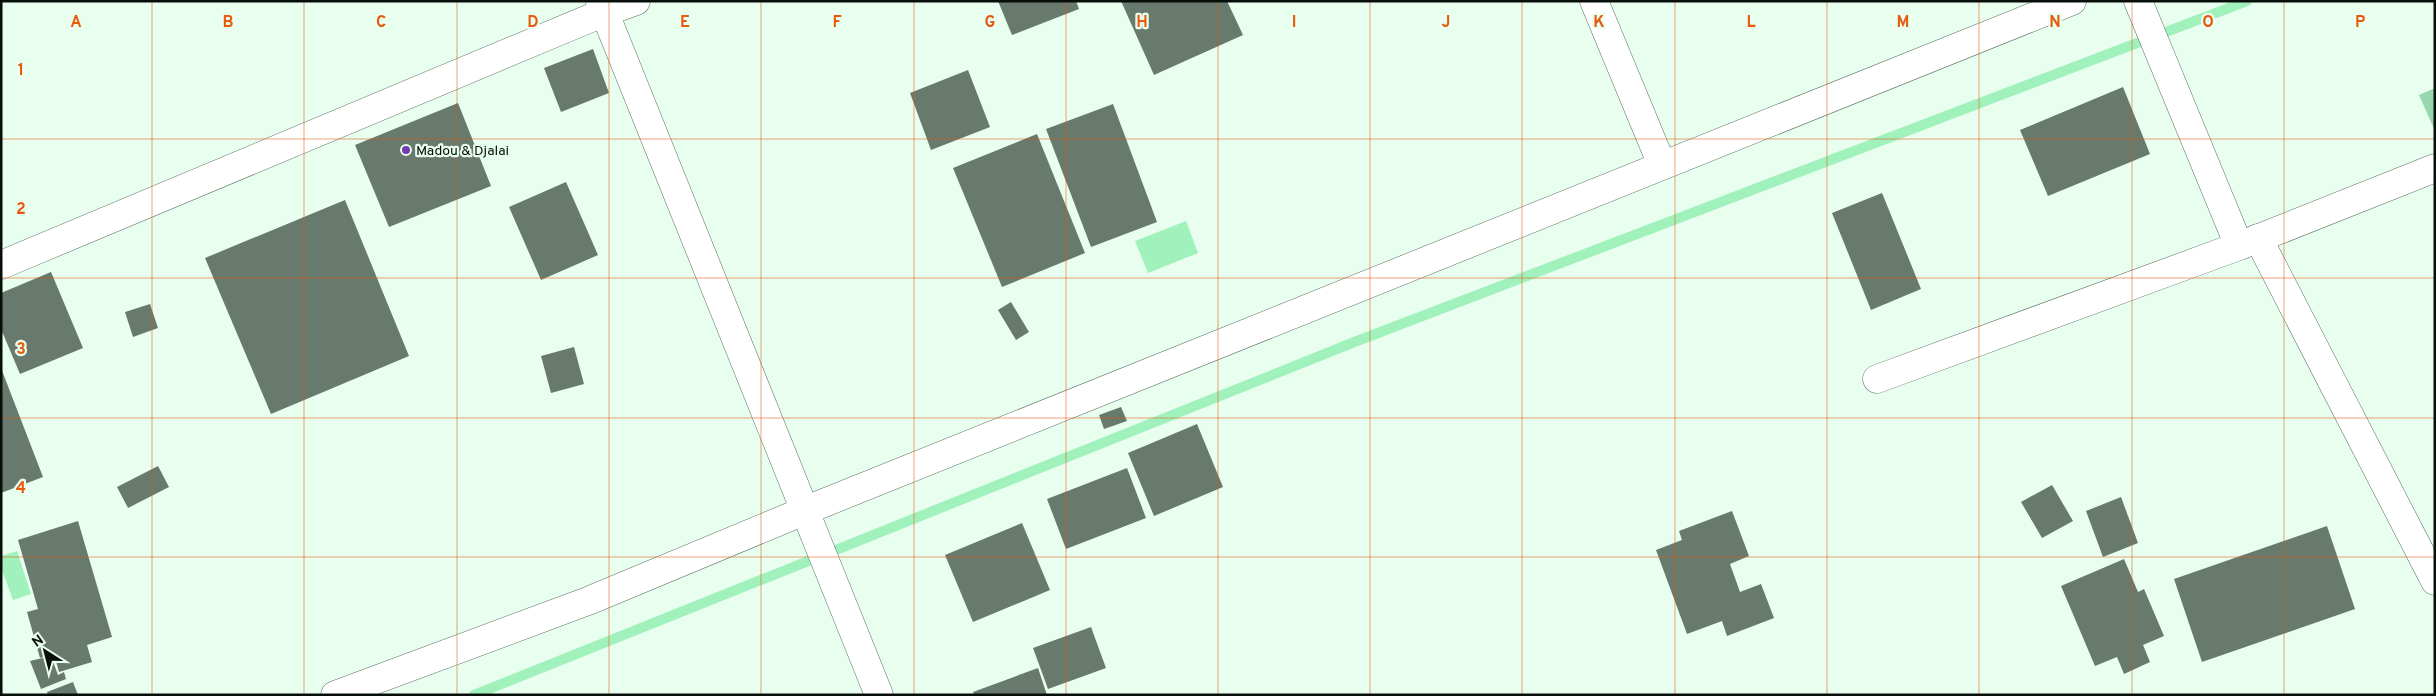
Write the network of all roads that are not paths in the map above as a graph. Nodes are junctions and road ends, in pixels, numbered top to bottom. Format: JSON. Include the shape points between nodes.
{"nodes":[{"id":1,"x":636,"y":1,"type":"edge"},
{"id":2,"x":1594,"y":1,"type":"edge"},
{"id":3,"x":2072,"y":1,"type":"edge"},
{"id":4,"x":2138,"y":1,"type":"edge"},
{"id":5,"x":602,"y":7,"type":"edge"},
{"id":6,"x":1662,"y":165,"type":"junction"},
{"id":7,"x":2435,"y":168,"type":"edge"},
{"id":8,"x":2249,"y":242,"type":"junction"},
{"id":9,"x":1,"y":265,"type":"edge"},
{"id":10,"x":1877,"y":378,"type":"dead end"},
{"id":11,"x":804,"y":511,"type":"junction"},
{"id":12,"x":2435,"y":581,"type":"edge"},
{"id":13,"x":335,"y":695,"type":"edge"},
{"id":14,"x":879,"y":695,"type":"edge"}],
"edges":[{"from":1,"to":5,"type":"street"},
{"from":2,"to":6,"type":"street"},
{"from":3,"to":6,"type":"street"},
{"from":4,"to":8,"type":"street"},
{"from":5,"to":9,"type":"street"},
{"from":5,"to":11,"type":"street"},
{"from":6,"to":11,"type":"street"},
{"from":7,"to":8,"type":"street"},
{"from":8,"to":10,"type":"street"},
{"from":8,"to":12,"type":"street"},
{"from":11,"to":13,"type":"street","via":[[588,601]]},
{"from":11,"to":14,"type":"street"}]}
